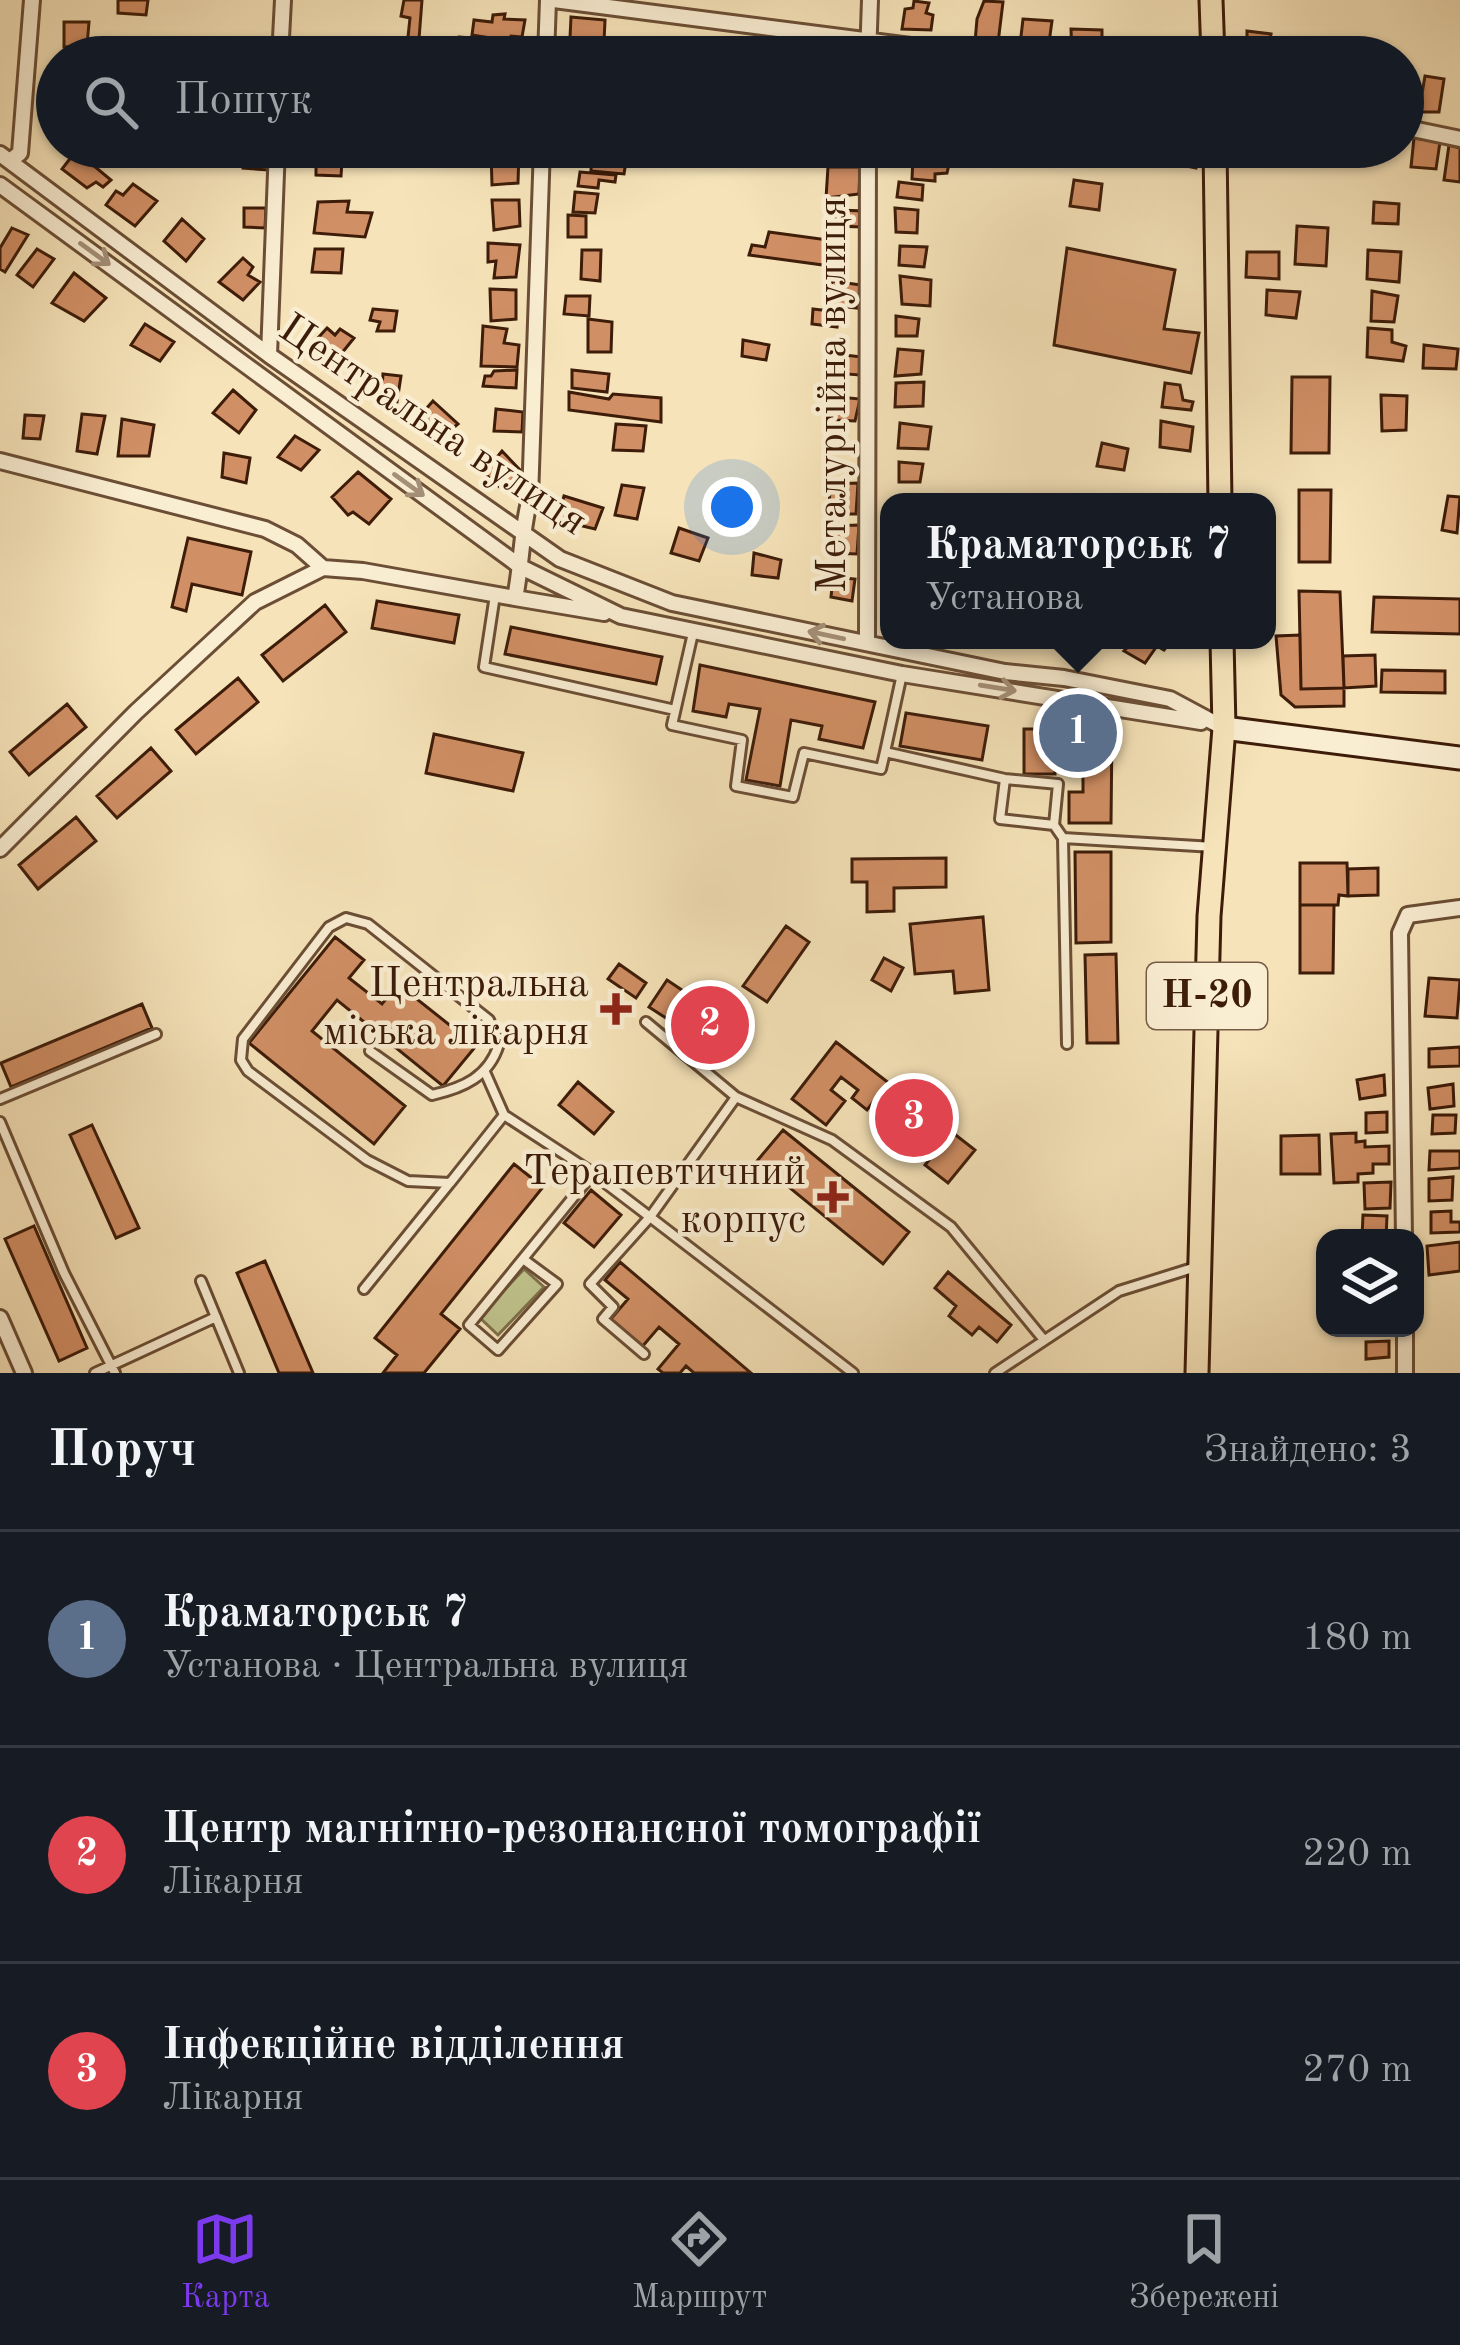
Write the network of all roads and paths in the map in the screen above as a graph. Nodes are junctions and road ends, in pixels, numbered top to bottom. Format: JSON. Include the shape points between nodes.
{"nodes":[{"id":1,"x":32,"y":0,"type":"edge"},
{"id":2,"x":283,"y":0,"type":"edge"},
{"id":3,"x":551,"y":0,"type":"edge"},
{"id":4,"x":870,"y":0,"type":"edge"},
{"id":5,"x":1211,"y":0,"type":"edge"},
{"id":6,"x":281,"y":36,"type":"edge"},
{"id":7,"x":548,"y":36,"type":"edge"},
{"id":8,"x":784,"y":36,"type":"edge"},
{"id":9,"x":869,"y":36,"type":"edge"},
{"id":10,"x":1212,"y":36,"type":"edge"},
{"id":11,"x":1424,"y":131,"type":"edge"},
{"id":12,"x":1460,"y":139,"type":"edge"},
{"id":13,"x":5,"y":158,"type":"edge"},
{"id":14,"x":276,"y":168,"type":"edge"},
{"id":15,"x":541,"y":168,"type":"edge"},
{"id":16,"x":868,"y":168,"type":"edge"},
{"id":17,"x":1215,"y":168,"type":"edge"},
{"id":18,"x":0,"y":185,"type":"edge"},
{"id":19,"x":268,"y":356,"type":"junction"},
{"id":20,"x":0,"y":461,"type":"edge"},
{"id":21,"x":1220,"y":493,"type":"edge"},
{"id":22,"x":521,"y":530,"type":"junction"},
{"id":23,"x":521,"y":567,"type":"junction"},
{"id":24,"x":323,"y":568,"type":"junction"},
{"id":25,"x":495,"y":594,"type":"junction"},
{"id":26,"x":515,"y":598,"type":"junction"},
{"id":27,"x":621,"y":616,"type":"junction"},
{"id":28,"x":694,"y":629,"type":"junction"},
{"id":29,"x":867,"y":643,"type":"junction"},
{"id":30,"x":880,"y":646,"type":"edge"},
{"id":31,"x":896,"y":649,"type":"edge"},
{"id":32,"x":1222,"y":649,"type":"edge"},
{"id":33,"x":902,"y":674,"type":"junction"},
{"id":34,"x":675,"y":710,"type":"junction"},
{"id":35,"x":1224,"y":728,"type":"junction"},
{"id":36,"x":885,"y":752,"type":"junction"},
{"id":37,"x":1460,"y":758,"type":"edge"},
{"id":38,"x":1005,"y":779,"type":"junction"},
{"id":39,"x":1054,"y":825,"type":"junction"},
{"id":40,"x":1063,"y":838,"type":"junction"},
{"id":41,"x":1214,"y":848,"type":"junction"},
{"id":42,"x":0,"y":849,"type":"edge"},
{"id":43,"x":1460,"y":908,"type":"edge"},
{"id":44,"x":646,"y":1022,"type":"dead end"},
{"id":45,"x":156,"y":1034,"type":"dead end"},
{"id":46,"x":1067,"y":1044,"type":"dead end"},
{"id":47,"x":370,"y":1051,"type":"dead end"},
{"id":48,"x":485,"y":1072,"type":"junction"},
{"id":49,"x":736,"y":1097,"type":"junction"},
{"id":50,"x":0,"y":1099,"type":"edge"},
{"id":51,"x":504,"y":1114,"type":"junction"},
{"id":52,"x":0,"y":1122,"type":"edge"},
{"id":53,"x":593,"y":1174,"type":"junction"},
{"id":54,"x":450,"y":1183,"type":"junction"},
{"id":55,"x":650,"y":1217,"type":"junction"},
{"id":56,"x":1404,"y":1229,"type":"edge"},
{"id":57,"x":523,"y":1259,"type":"junction"},
{"id":58,"x":1201,"y":1266,"type":"junction"},
{"id":59,"x":201,"y":1281,"type":"dead end"},
{"id":60,"x":364,"y":1289,"type":"dead end"},
{"id":61,"x":216,"y":1317,"type":"junction"},
{"id":62,"x":0,"y":1318,"type":"edge"},
{"id":63,"x":1405,"y":1337,"type":"edge"},
{"id":64,"x":1044,"y":1340,"type":"junction"},
{"id":65,"x":644,"y":1354,"type":"dead end"},
{"id":66,"x":114,"y":1370,"type":"edge"},
{"id":67,"x":24,"y":1373,"type":"edge"},
{"id":68,"x":95,"y":1373,"type":"edge"},
{"id":69,"x":239,"y":1373,"type":"edge"},
{"id":70,"x":854,"y":1373,"type":"edge"},
{"id":71,"x":994,"y":1373,"type":"edge"},
{"id":72,"x":1197,"y":1373,"type":"edge"},
{"id":73,"x":1405,"y":1373,"type":"edge"}],
"edges":[{"from":1,"to":13,"type":"street","via":[[20,153]]},
{"from":2,"to":6,"type":"street"},
{"from":3,"to":7,"type":"street"},
{"from":3,"to":8,"type":"street"},
{"from":4,"to":9,"type":"street"},
{"from":5,"to":10,"type":"main road"},
{"from":11,"to":12,"type":"street"},
{"from":13,"to":19,"type":"street","name":"Центральна вулиця"},
{"from":14,"to":19,"type":"street"},
{"from":15,"to":22,"type":"street","via":[[530,498]]},
{"from":16,"to":29,"type":"street","name":"Металургійна вулиця"},
{"from":17,"to":21,"type":"main road"},
{"from":18,"to":23,"type":"street","name":"Центральна вулиця","one_way":true},
{"from":19,"to":22,"type":"street","name":"Центральна вулиця"},
{"from":20,"to":24,"type":"street","via":[[265,529]]},
{"from":22,"to":23,"type":"street"},
{"from":29,"to":22,"type":"street","name":"Центральна вулиця","one_way":true,"via":[[672,604],[560,559]]},
{"from":23,"to":26,"type":"street"},
{"from":23,"to":27,"type":"street","name":"Центральна вулиця"},
{"from":24,"to":25,"type":"street"},
{"from":24,"to":42,"type":"street","via":[[255,602]]},
{"from":25,"to":26,"type":"street"},
{"from":25,"to":34,"type":"lane","via":[[484,667]]},
{"from":26,"to":27,"type":"street"},
{"from":27,"to":28,"type":"street","name":"Центральна вулиця"},
{"from":28,"to":33,"type":"street","name":"Центральна вулиця"},
{"from":28,"to":34,"type":"lane"},
{"from":29,"to":30,"type":"street","name":"Центральна вулиця"},
{"from":31,"to":35,"type":"street","name":"Центральна вулиця","via":[[1170,699]]},
{"from":32,"to":35,"type":"main road","number":"Н-20"},
{"from":33,"to":35,"type":"street","name":"Центральна вулиця","one_way":true},
{"from":33,"to":36,"type":"lane"},
{"from":34,"to":36,"type":"lane","via":[[672,725],[742,740],[736,786],[793,796],[804,753],[881,769]]},
{"from":35,"to":37,"type":"main road"},
{"from":35,"to":41,"type":"main road","number":"Н-20"},
{"from":36,"to":38,"type":"lane"},
{"from":38,"to":39,"type":"lane","via":[[1058,784]]},
{"from":38,"to":39,"type":"lane","via":[[1000,819]]},
{"from":39,"to":40,"type":"lane"},
{"from":40,"to":41,"type":"lane"},
{"from":40,"to":46,"type":"lane"},
{"from":41,"to":58,"type":"main road","number":"Н-20"},
{"from":43,"to":56,"type":"street","via":[[1408,915],[1400,933]]},
{"from":44,"to":49,"type":"lane"},
{"from":45,"to":50,"type":"lane"},
{"from":47,"to":48,"type":"lane","via":[[432,1095]]},
{"from":48,"to":51,"type":"lane"},
{"from":48,"to":54,"type":"lane","via":[[499,1044],[489,1021],[357,919],[328,927],[243,1039],[248,1071],[367,1160],[408,1180]]},
{"from":49,"to":55,"type":"lane"},
{"from":49,"to":64,"type":"lane","via":[[832,1140],[951,1227]]},
{"from":51,"to":53,"type":"lane"},
{"from":51,"to":54,"type":"lane"},
{"from":52,"to":66,"type":"lane"},
{"from":53,"to":55,"type":"lane"},
{"from":53,"to":57,"type":"lane"},
{"from":54,"to":60,"type":"lane"},
{"from":55,"to":65,"type":"lane","via":[[590,1284],[613,1307],[603,1319]]},
{"from":55,"to":70,"type":"lane"},
{"from":57,"to":57,"type":"lane","via":[[469,1325],[498,1350],[556,1284]]},
{"from":58,"to":64,"type":"lane","via":[[1119,1292]]},
{"from":58,"to":72,"type":"main road","number":"Н-20"},
{"from":59,"to":61,"type":"lane"},
{"from":61,"to":66,"type":"lane"},
{"from":61,"to":69,"type":"lane"},
{"from":62,"to":67,"type":"street"},
{"from":63,"to":73,"type":"street"},
{"from":64,"to":71,"type":"lane"},
{"from":66,"to":68,"type":"lane"}]}
